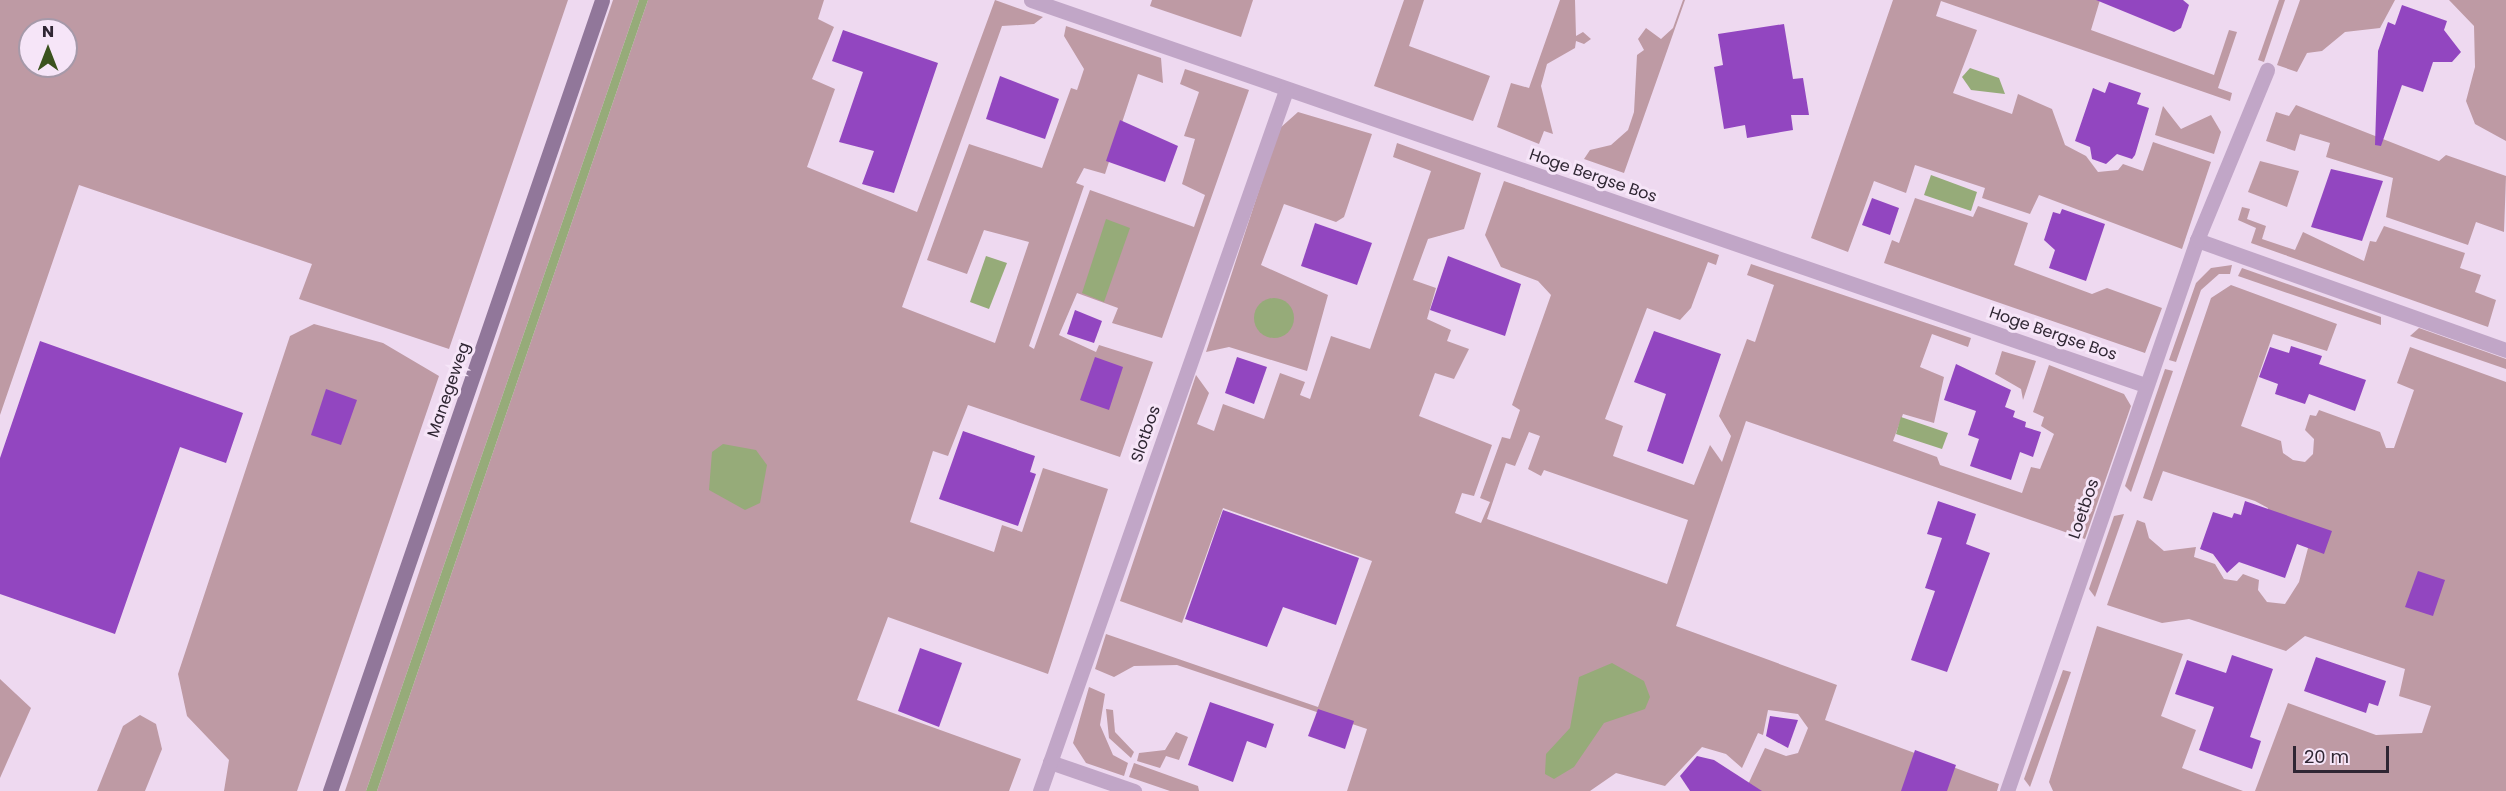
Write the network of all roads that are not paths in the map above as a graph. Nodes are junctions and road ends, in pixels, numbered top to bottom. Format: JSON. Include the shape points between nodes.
{"nodes":[{"id":1,"x":602,"y":0,"type":"edge"},
{"id":2,"x":1031,"y":0,"type":"edge"},
{"id":3,"x":2267,"y":70,"type":"dead end"},
{"id":4,"x":1286,"y":90,"type":"junction"},
{"id":5,"x":2197,"y":240,"type":"junction"},
{"id":6,"x":2506,"y":350,"type":"edge"},
{"id":7,"x":2145,"y":385,"type":"junction"},
{"id":8,"x":1050,"y":762,"type":"junction"},
{"id":9,"x":330,"y":791,"type":"edge"},
{"id":10,"x":1040,"y":791,"type":"edge"},
{"id":11,"x":1134,"y":791,"type":"edge"},
{"id":12,"x":2007,"y":791,"type":"edge"}],
"edges":[{"from":1,"to":9,"type":"street","name":"Manegeweg"},
{"from":2,"to":4,"type":"street","name":"Hoge Bergse Bos"},
{"from":3,"to":5,"type":"street","name":"Loetbos"},
{"from":4,"to":7,"type":"street","name":"Hoge Bergse Bos"},
{"from":4,"to":8,"type":"street","name":"Slotbos"},
{"from":5,"to":6,"type":"street"},
{"from":5,"to":7,"type":"street","name":"Loetbos"},
{"from":7,"to":12,"type":"street","name":"Loetbos"},
{"from":8,"to":10,"type":"street","name":"Slotbos"},
{"from":8,"to":11,"type":"street"}]}
